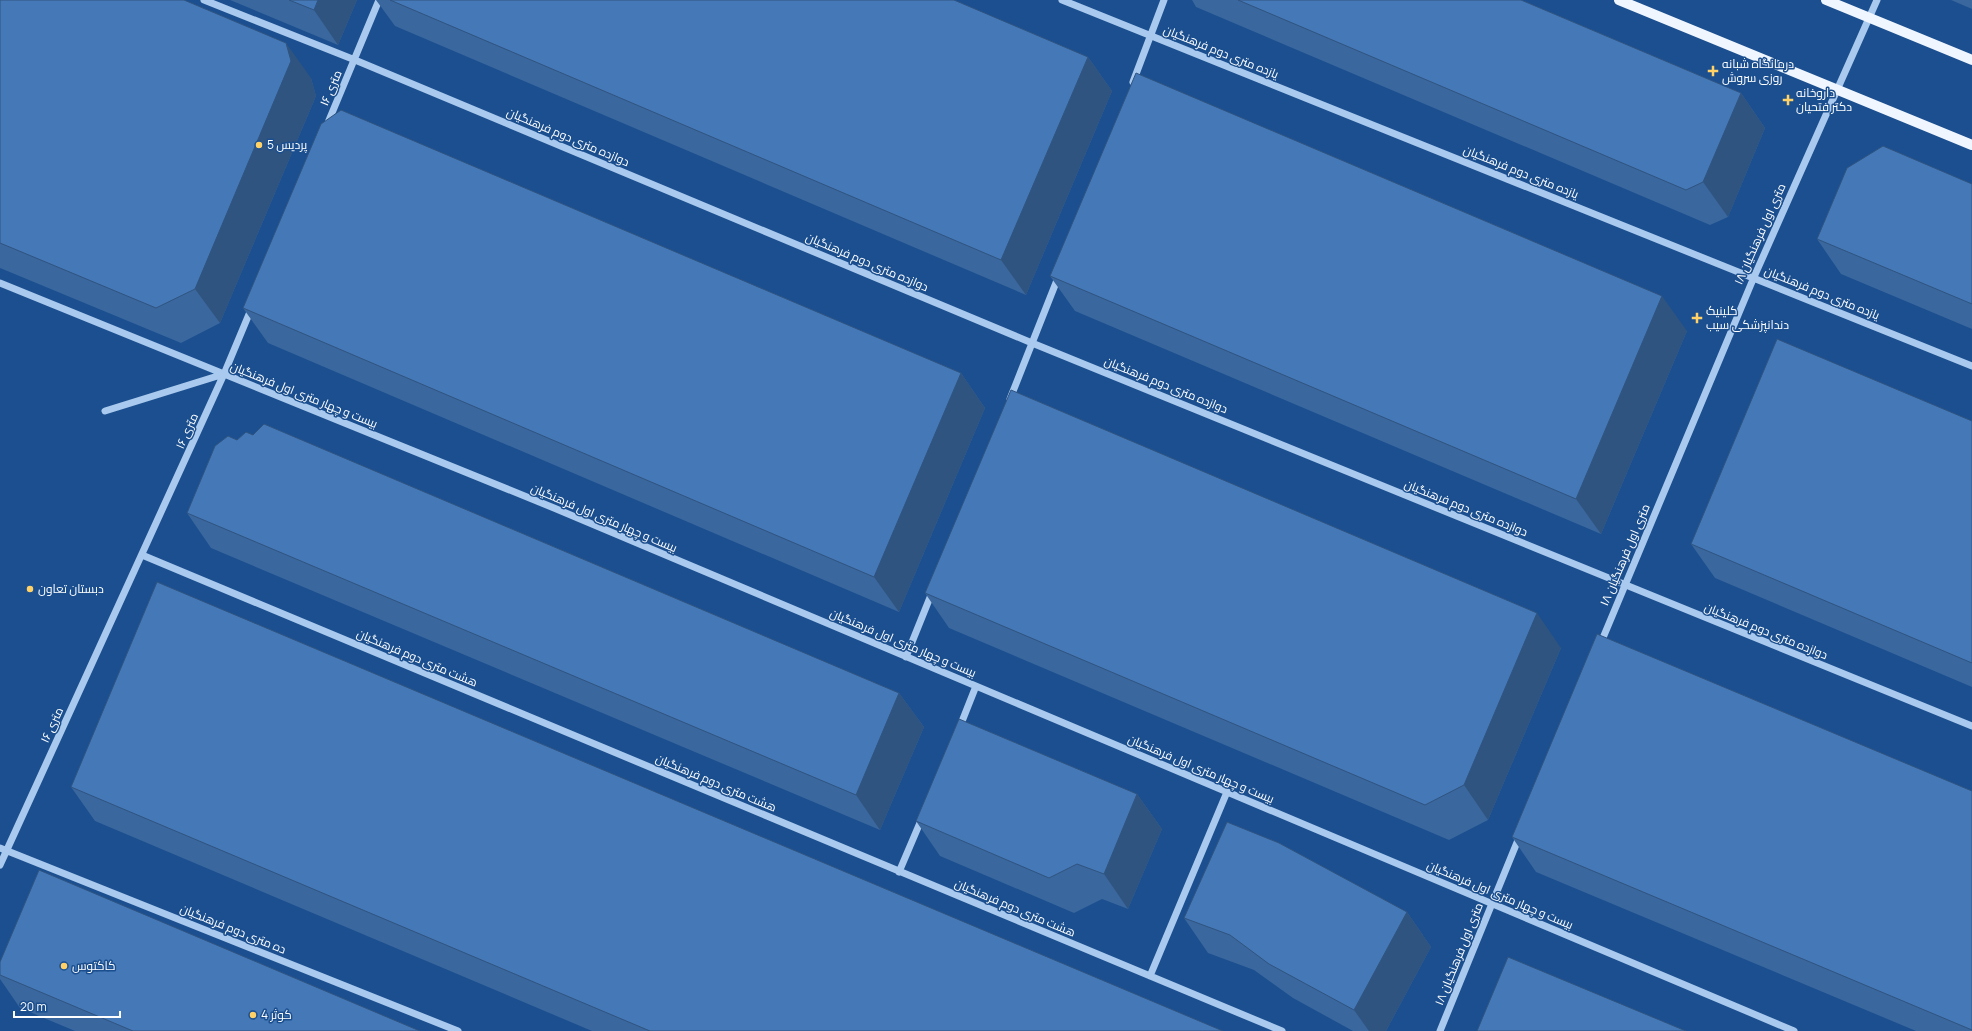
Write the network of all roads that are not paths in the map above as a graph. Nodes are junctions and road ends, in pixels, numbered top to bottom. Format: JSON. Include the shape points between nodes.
{"nodes":[{"id":1,"x":204,"y":0,"type":"edge"},
{"id":2,"x":380,"y":0,"type":"edge"},
{"id":3,"x":1062,"y":0,"type":"edge"},
{"id":4,"x":1164,"y":0,"type":"edge"},
{"id":5,"x":1620,"y":0,"type":"edge"},
{"id":6,"x":1826,"y":0,"type":"edge"},
{"id":7,"x":1877,"y":0,"type":"edge"},
{"id":8,"x":1870,"y":18,"type":"junction"},
{"id":9,"x":1152,"y":36,"type":"junction"},
{"id":10,"x":355,"y":60,"type":"junction"},
{"id":11,"x":1972,"y":60,"type":"edge"},
{"id":12,"x":1132,"y":87,"type":"edge"},
{"id":13,"x":1836,"y":90,"type":"junction"},
{"id":14,"x":324,"y":133,"type":"edge"},
{"id":15,"x":1972,"y":145,"type":"edge"},
{"id":16,"x":1061,"y":270,"type":"edge"},
{"id":17,"x":1754,"y":277,"type":"junction"},
{"id":18,"x":0,"y":283,"type":"edge"},
{"id":19,"x":255,"y":301,"type":"edge"},
{"id":20,"x":1032,"y":342,"type":"junction"},
{"id":21,"x":1972,"y":366,"type":"edge"},
{"id":22,"x":224,"y":374,"type":"junction"},
{"id":23,"x":1006,"y":408,"type":"edge"},
{"id":24,"x":105,"y":411,"type":"dead end"},
{"id":25,"x":142,"y":555,"type":"junction"},
{"id":26,"x":935,"y":584,"type":"edge"},
{"id":27,"x":1625,"y":585,"type":"junction"},
{"id":28,"x":1597,"y":650,"type":"edge"},
{"id":29,"x":906,"y":657,"type":"junction"},
{"id":30,"x":976,"y":686,"type":"junction"},
{"id":31,"x":1972,"y":726,"type":"edge"},
{"id":32,"x":956,"y":736,"type":"edge"},
{"id":33,"x":1227,"y":792,"type":"junction"},
{"id":34,"x":926,"y":807,"type":"edge"},
{"id":35,"x":1522,"y":831,"type":"edge"},
{"id":36,"x":3,"y":849,"type":"edge"},
{"id":37,"x":0,"y":865,"type":"edge"},
{"id":38,"x":899,"y":872,"type":"junction"},
{"id":39,"x":1491,"y":903,"type":"junction"},
{"id":40,"x":1150,"y":976,"type":"junction"},
{"id":41,"x":458,"y":1031,"type":"edge"},
{"id":42,"x":1282,"y":1031,"type":"edge"},
{"id":43,"x":1440,"y":1031,"type":"edge"},
{"id":44,"x":1794,"y":1031,"type":"edge"}],
"edges":[{"from":1,"to":10,"type":"street","name":"دوازده متری دوم فرهنگیان"},
{"from":2,"to":10,"type":"street","name":"۱۶ متری"},
{"from":3,"to":9,"type":"street","name":"یازده متری دوم فرهنگیان"},
{"from":4,"to":9,"type":"street"},
{"from":5,"to":13,"type":"main road"},
{"from":6,"to":8,"type":"main road"},
{"from":7,"to":8,"type":"street","name":"۱۸ متری اول فرهنگیان"},
{"from":8,"to":11,"type":"main road"},
{"from":8,"to":13,"type":"street","name":"۱۸ متری اول فرهنگیان"},
{"from":9,"to":12,"type":"street"},
{"from":9,"to":17,"type":"street","name":"یازده متری دوم فرهنگیان"},
{"from":10,"to":14,"type":"street","name":"۱۶ متری"},
{"from":10,"to":20,"type":"street","name":"دوازده متری دوم فرهنگیان"},
{"from":13,"to":15,"type":"main road"},
{"from":13,"to":17,"type":"street","name":"۱۸ متری اول فرهنگیان"},
{"from":16,"to":20,"type":"street"},
{"from":17,"to":21,"type":"street","name":"یازده متری دوم فرهنگیان"},
{"from":17,"to":27,"type":"street","name":"۱۸ متری اول فرهنگیان"},
{"from":18,"to":22,"type":"street","name":"بیست و چهار متری اول فرهنگیان"},
{"from":19,"to":22,"type":"street","name":"۱۶ متری"},
{"from":20,"to":23,"type":"street"},
{"from":20,"to":27,"type":"street","name":"دوازده متری دوم فرهنگیان"},
{"from":22,"to":24,"type":"street"},
{"from":22,"to":25,"type":"street","name":"۱۶ متری"},
{"from":22,"to":29,"type":"street","name":"بیست و چهار متری اول فرهنگیان","via":[[554,508]]},
{"from":25,"to":36,"type":"street","name":"۱۶ متری"},
{"from":25,"to":38,"type":"street","name":"هشت متری دوم فرهنگیان"},
{"from":26,"to":29,"type":"street"},
{"from":27,"to":28,"type":"street","name":"۱۸ متری اول فرهنگیان"},
{"from":27,"to":31,"type":"street","name":"دوازده متری دوم فرهنگیان"},
{"from":29,"to":30,"type":"street","name":"بیست و چهار متری اول فرهنگیان"},
{"from":30,"to":32,"type":"street"},
{"from":30,"to":33,"type":"street","name":"بیست و چهار متری اول فرهنگیان"},
{"from":33,"to":39,"type":"street","name":"بیست و چهار متری اول فرهنگیان"},
{"from":33,"to":40,"type":"street"},
{"from":34,"to":38,"type":"street"},
{"from":35,"to":39,"type":"street","name":"۱۸ متری اول فرهنگیان"},
{"from":36,"to":37,"type":"street","name":"۱۶ متری"},
{"from":36,"to":41,"type":"street","name":"ده متری دوم فرهنگیان"},
{"from":38,"to":40,"type":"street","name":"هشت متری دوم فرهنگیان"},
{"from":39,"to":43,"type":"street","name":"۱۸ متری اول فرهنگیان"},
{"from":39,"to":44,"type":"street","name":"بیست و چهار متری اول فرهنگیان"},
{"from":40,"to":42,"type":"street","name":"هشت متری دوم فرهنگیان"}]}
